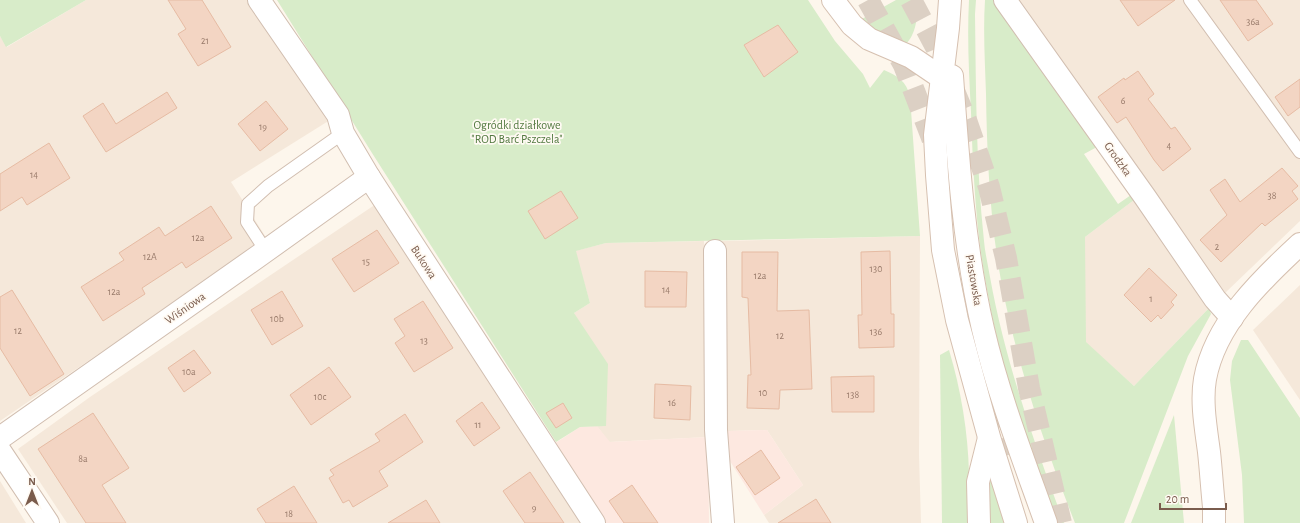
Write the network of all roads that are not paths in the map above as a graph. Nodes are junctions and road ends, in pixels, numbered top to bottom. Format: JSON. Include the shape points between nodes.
{"nodes":[{"id":1,"x":259,"y":0,"type":"edge"},
{"id":2,"x":833,"y":0,"type":"edge"},
{"id":3,"x":950,"y":0,"type":"edge"},
{"id":4,"x":1005,"y":0,"type":"edge"},
{"id":5,"x":1190,"y":0,"type":"edge"},
{"id":6,"x":948,"y":28,"type":"junction"},
{"id":7,"x":942,"y":78,"type":"junction"},
{"id":8,"x":343,"y":133,"type":"junction"},
{"id":9,"x":1300,"y":152,"type":"edge"},
{"id":10,"x":368,"y":177,"type":"junction"},
{"id":11,"x":1300,"y":244,"type":"edge"},
{"id":12,"x":266,"y":251,"type":"junction"},
{"id":13,"x":715,"y":251,"type":"dead end"},
{"id":14,"x":1232,"y":318,"type":"junction"},
{"id":15,"x":989,"y":437,"type":"junction"},
{"id":16,"x":0,"y":438,"type":"edge"},
{"id":17,"x":0,"y":451,"type":"edge"},
{"id":18,"x":48,"y":523,"type":"edge"},
{"id":19,"x":594,"y":523,"type":"edge"},
{"id":20,"x":722,"y":523,"type":"edge"},
{"id":21,"x":979,"y":523,"type":"edge"},
{"id":22,"x":1016,"y":523,"type":"edge"},
{"id":23,"x":1046,"y":523,"type":"edge"},
{"id":24,"x":1214,"y":523,"type":"edge"}],
"edges":[{"from":1,"to":8,"type":"street","name":"Bukowa","via":[[338,115]]},
{"from":2,"to":7,"type":"street","via":[[852,25],[869,39],[911,57]]},
{"from":3,"to":6,"type":"street","name":"Piastowska"},
{"from":4,"to":14,"type":"street","name":"Grodzka","via":[[1215,299]]},
{"from":5,"to":9,"type":"lane"},
{"from":6,"to":7,"type":"street","name":"Piastowska"},
{"from":6,"to":23,"type":"street","name":"Piastowska","via":[[957,156],[973,283],[998,384]]},
{"from":7,"to":15,"type":"street","name":"Piastowska","via":[[935,135],[944,250],[957,320]]},
{"from":8,"to":10,"type":"street","name":"Bukowa"},
{"from":8,"to":12,"type":"lane","via":[[268,186],[248,204],[247,222]]},
{"from":10,"to":12,"type":"street","name":"Wiśniowa"},
{"from":10,"to":19,"type":"street","name":"Bukowa"},
{"from":11,"to":14,"type":"street","via":[[1254,289]]},
{"from":12,"to":16,"type":"street","name":"Wiśniowa"},
{"from":13,"to":20,"type":"street","via":[[716,430]]},
{"from":14,"to":24,"type":"street","via":[[1211,359],[1205,380],[1204,402]]},
{"from":15,"to":21,"type":"street","via":[[978,482]]},
{"from":15,"to":22,"type":"street","name":"Piastowska"},
{"from":17,"to":18,"type":"street"}]}
